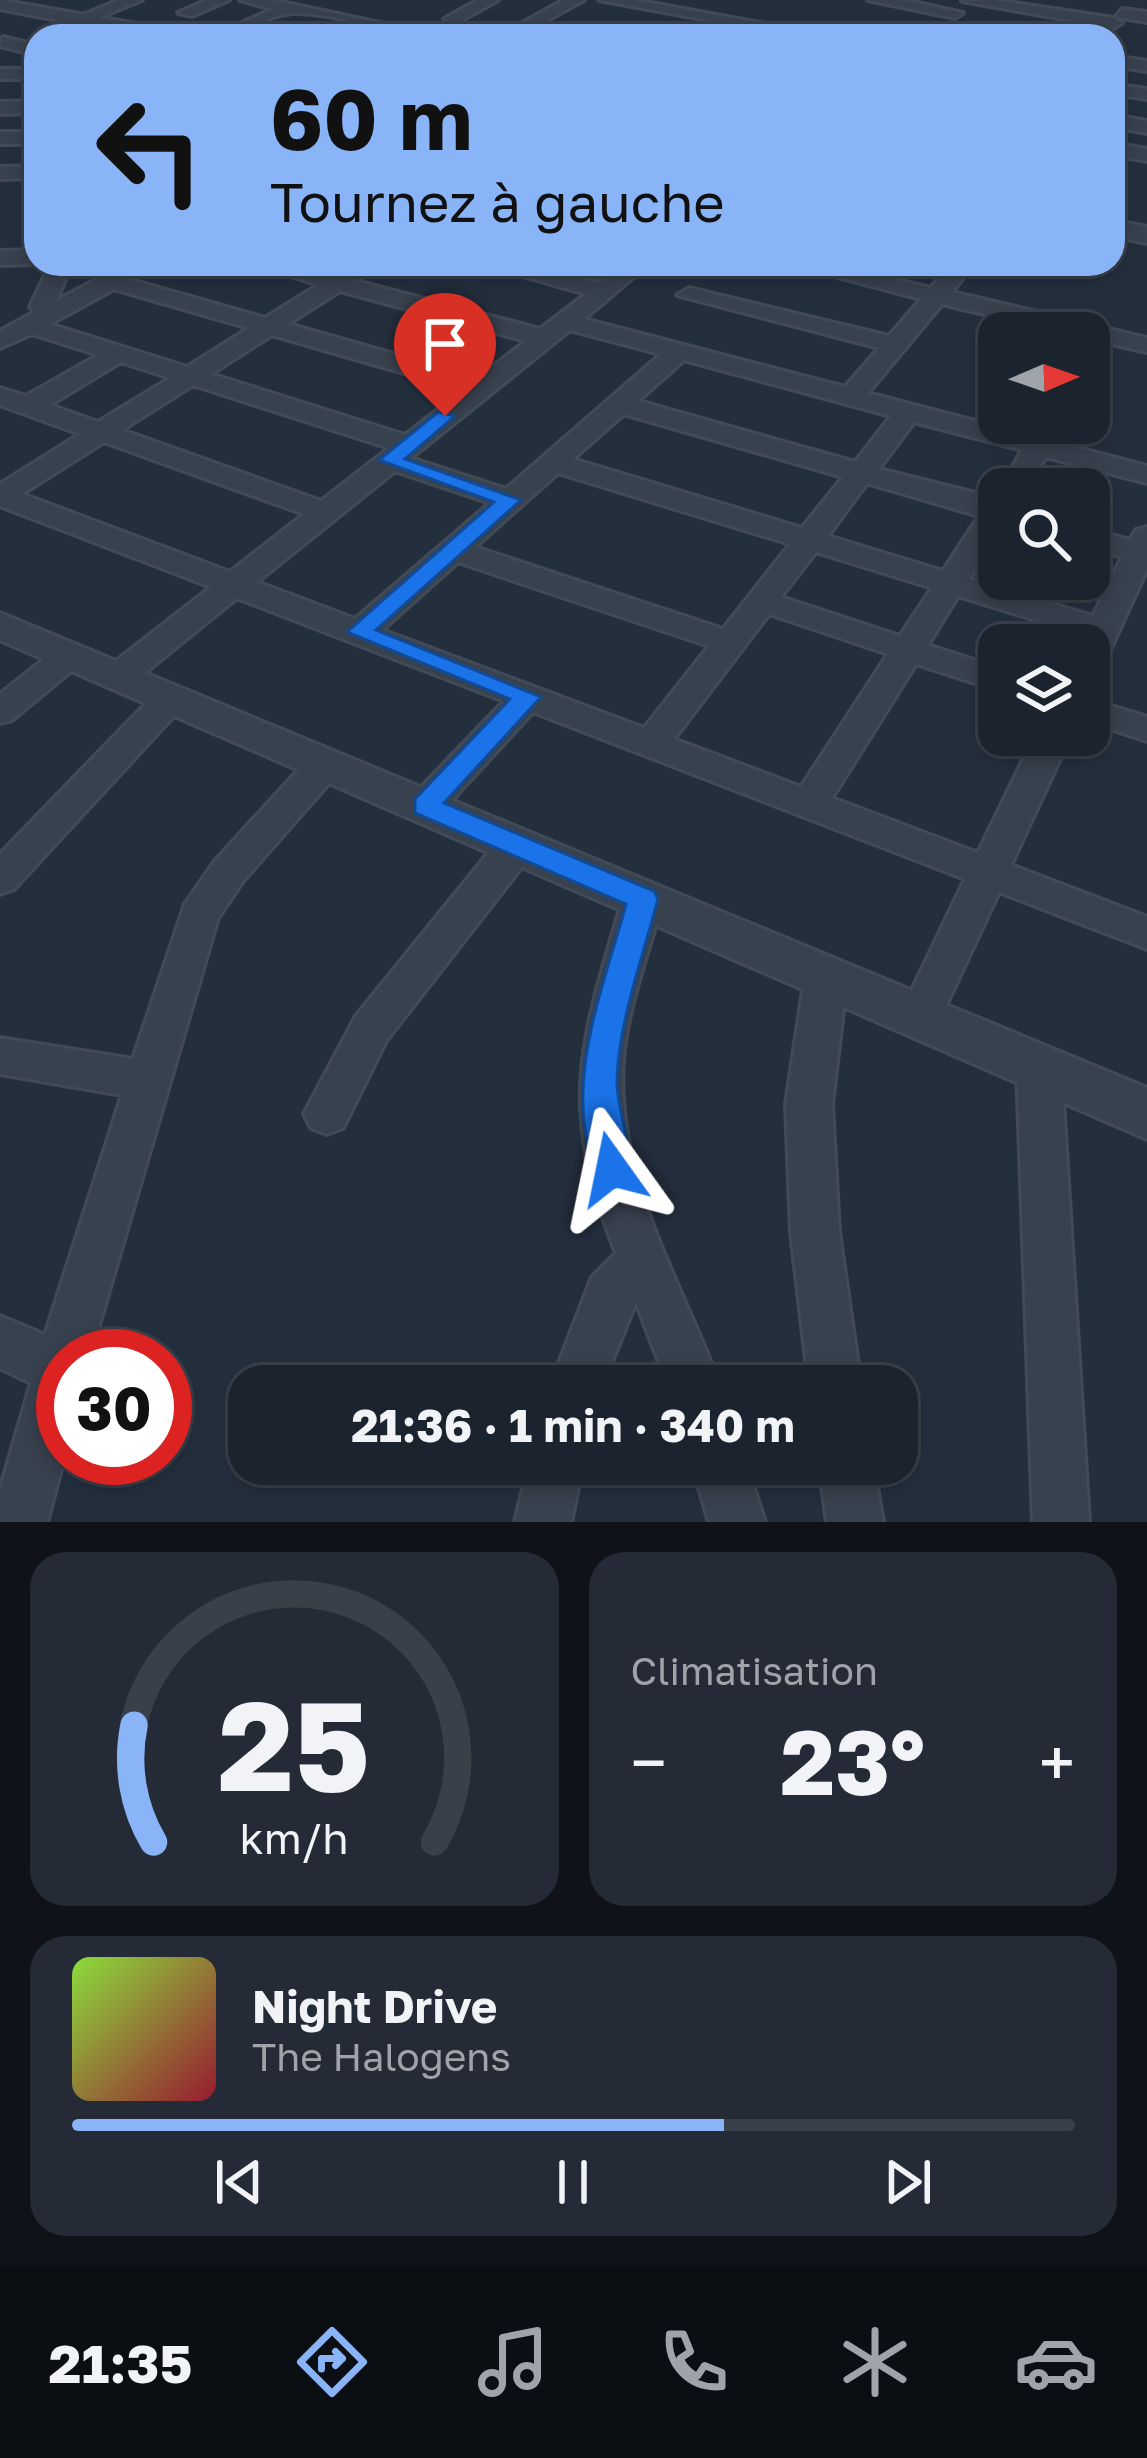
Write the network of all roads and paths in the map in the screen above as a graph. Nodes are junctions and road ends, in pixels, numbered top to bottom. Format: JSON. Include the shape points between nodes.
{"nodes":[{"id":1,"x":134,"y":0,"type":"edge"},
{"id":2,"x":221,"y":0,"type":"edge"},
{"id":3,"x":248,"y":0,"type":"edge"},
{"id":4,"x":310,"y":0,"type":"edge"},
{"id":5,"x":490,"y":0,"type":"edge"},
{"id":6,"x":607,"y":0,"type":"edge"},
{"id":7,"x":710,"y":0,"type":"edge"},
{"id":8,"x":0,"y":3,"type":"edge"},
{"id":9,"x":538,"y":4,"type":"dead end"},
{"id":10,"x":569,"y":4,"type":"edge"},
{"id":11,"x":872,"y":4,"type":"edge"},
{"id":12,"x":290,"y":8,"type":"junction"},
{"id":13,"x":959,"y":10,"type":"edge"},
{"id":14,"x":774,"y":12,"type":"dead end"},
{"id":15,"x":186,"y":13,"type":"dead end"},
{"id":16,"x":688,"y":13,"type":"junction"},
{"id":17,"x":1147,"y":17,"type":"edge"},
{"id":18,"x":82,"y":19,"type":"junction"},
{"id":19,"x":452,"y":19,"type":"dead end"},
{"id":20,"x":1117,"y":22,"type":"edge"},
{"id":21,"x":108,"y":24,"type":"edge"},
{"id":22,"x":251,"y":24,"type":"edge"},
{"id":23,"x":372,"y":24,"type":"edge"},
{"id":24,"x":530,"y":24,"type":"edge"},
{"id":25,"x":670,"y":24,"type":"edge"},
{"id":26,"x":748,"y":24,"type":"edge"},
{"id":27,"x":756,"y":24,"type":"edge"},
{"id":28,"x":3,"y":42,"type":"dead end"},
{"id":29,"x":24,"y":47,"type":"edge"},
{"id":30,"x":18,"y":74,"type":"edge"},
{"id":31,"x":0,"y":105,"type":"edge"},
{"id":32,"x":57,"y":276,"type":"edge"},
{"id":33,"x":120,"y":276,"type":"edge"},
{"id":34,"x":311,"y":276,"type":"edge"},
{"id":35,"x":348,"y":276,"type":"edge"},
{"id":36,"x":541,"y":276,"type":"edge"},
{"id":37,"x":622,"y":276,"type":"edge"},
{"id":38,"x":816,"y":276,"type":"edge"},
{"id":39,"x":953,"y":276,"type":"edge"},
{"id":40,"x":111,"y":281,"type":"junction"},
{"id":41,"x":337,"y":283,"type":"junction"},
{"id":42,"x":603,"y":291,"type":"junction"},
{"id":43,"x":689,"y":295,"type":"dead end"},
{"id":44,"x":936,"y":297,"type":"junction"},
{"id":45,"x":855,"y":306,"type":"junction"},
{"id":46,"x":0,"y":308,"type":"edge"},
{"id":47,"x":46,"y":312,"type":"junction"},
{"id":48,"x":268,"y":326,"type":"junction"},
{"id":49,"x":554,"y":330,"type":"junction"},
{"id":50,"x":717,"y":338,"type":"junction"},
{"id":51,"x":0,"y":341,"type":"edge"},
{"id":52,"x":1147,"y":344,"type":"edge"},
{"id":53,"x":895,"y":345,"type":"junction"},
{"id":54,"x":119,"y":353,"type":"junction"},
{"id":55,"x":190,"y":376,"type":"junction"},
{"id":56,"x":482,"y":387,"type":"junction"},
{"id":57,"x":0,"y":396,"type":"edge"},
{"id":58,"x":851,"y":397,"type":"junction"},
{"id":59,"x":619,"y":404,"type":"junction"},
{"id":60,"x":29,"y":406,"type":"junction"},
{"id":61,"x":908,"y":412,"type":"junction"},
{"id":62,"x":101,"y":432,"type":"junction"},
{"id":63,"x":1038,"y":447,"type":"junction"},
{"id":64,"x":399,"y":453,"type":"junction"},
{"id":65,"x":553,"y":462,"type":"junction"},
{"id":66,"x":1025,"y":468,"type":"edge"},
{"id":67,"x":860,"y":473,"type":"junction"},
{"id":68,"x":1147,"y":476,"type":"edge"},
{"id":69,"x":0,"y":496,"type":"edge"},
{"id":70,"x":510,"y":500,"type":"junction"},
{"id":71,"x":978,"y":500,"type":"edge"},
{"id":72,"x":325,"y":512,"type":"junction"},
{"id":73,"x":808,"y":540,"type":"junction"},
{"id":74,"x":978,"y":541,"type":"edge"},
{"id":75,"x":1110,"y":542,"type":"edge"},
{"id":76,"x":1144,"y":548,"type":"edge"},
{"id":77,"x":453,"y":550,"type":"junction"},
{"id":78,"x":950,"y":584,"type":"junction"},
{"id":79,"x":234,"y":585,"type":"junction"},
{"id":80,"x":762,"y":601,"type":"junction"},
{"id":81,"x":1046,"y":624,"type":"edge"},
{"id":82,"x":1106,"y":624,"type":"edge"},
{"id":83,"x":0,"y":625,"type":"edge"},
{"id":84,"x":359,"y":632,"type":"junction"},
{"id":85,"x":730,"y":642,"type":"junction"},
{"id":86,"x":908,"y":650,"type":"junction"},
{"id":87,"x":70,"y":655,"type":"junction"},
{"id":88,"x":978,"y":673,"type":"edge"},
{"id":89,"x":119,"y":676,"type":"junction"},
{"id":90,"x":528,"y":697,"type":"junction"},
{"id":91,"x":170,"y":699,"type":"junction"},
{"id":92,"x":0,"y":712,"type":"edge"},
{"id":93,"x":1110,"y":717,"type":"edge"},
{"id":94,"x":1147,"y":729,"type":"edge"},
{"id":95,"x":652,"y":744,"type":"junction"},
{"id":96,"x":1043,"y":756,"type":"edge"},
{"id":97,"x":325,"y":764,"type":"junction"},
{"id":98,"x":809,"y":804,"type":"junction"},
{"id":99,"x":425,"y":806,"type":"junction"},
{"id":100,"x":517,"y":845,"type":"junction"},
{"id":101,"x":989,"y":872,"type":"junction"},
{"id":102,"x":0,"y":879,"type":"edge"},
{"id":103,"x":643,"y":899,"type":"junction"},
{"id":104,"x":1147,"y":933,"type":"edge"},
{"id":105,"x":826,"y":977,"type":"junction"},
{"id":106,"x":920,"y":1017,"type":"junction"},
{"id":107,"x":5,"y":1067,"type":"edge"},
{"id":108,"x":1039,"y":1068,"type":"junction"},
{"id":109,"x":147,"y":1080,"type":"junction"},
{"id":110,"x":327,"y":1114,"type":"dead end"},
{"id":111,"x":1147,"y":1114,"type":"edge"},
{"id":112,"x":642,"y":1261,"type":"junction"},
{"id":113,"x":73,"y":1329,"type":"edge"},
{"id":114,"x":0,"y":1341,"type":"edge"},
{"id":115,"x":36,"y":1353,"type":"edge"},
{"id":116,"x":584,"y":1365,"type":"edge"},
{"id":117,"x":685,"y":1365,"type":"edge"},
{"id":118,"x":833,"y":1365,"type":"edge"},
{"id":119,"x":36,"y":1460,"type":"edge"},
{"id":120,"x":551,"y":1485,"type":"edge"},
{"id":121,"x":725,"y":1485,"type":"edge"},
{"id":122,"x":850,"y":1485,"type":"edge"},
{"id":123,"x":19,"y":1522,"type":"edge"},
{"id":124,"x":543,"y":1522,"type":"edge"},
{"id":125,"x":737,"y":1522,"type":"edge"},
{"id":126,"x":855,"y":1522,"type":"edge"},
{"id":127,"x":1060,"y":1522,"type":"edge"}],
"edges":[{"from":1,"to":18,"type":"street"},
{"from":2,"to":15,"type":"street"},
{"from":3,"to":12,"type":"street"},
{"from":4,"to":12,"type":"street"},
{"from":5,"to":19,"type":"street"},
{"from":6,"to":16,"type":"street"},
{"from":7,"to":16,"type":"street"},
{"from":8,"to":18,"type":"street"},
{"from":9,"to":10,"type":"street"},
{"from":10,"to":24,"type":"street"},
{"from":11,"to":13,"type":"street"},
{"from":12,"to":22,"type":"street"},
{"from":12,"to":23,"type":"street"},
{"from":13,"to":20,"type":"street"},
{"from":14,"to":27,"type":"street"},
{"from":16,"to":25,"type":"street"},
{"from":16,"to":26,"type":"street"},
{"from":17,"to":20,"type":"street"},
{"from":18,"to":21,"type":"street"},
{"from":28,"to":29,"type":"street"},
{"from":30,"to":31,"type":"street"},
{"from":32,"to":47,"type":"street"},
{"from":33,"to":40,"type":"street"},
{"from":34,"to":41,"type":"street"},
{"from":35,"to":41,"type":"street"},
{"from":36,"to":42,"type":"street"},
{"from":37,"to":42,"type":"street"},
{"from":38,"to":45,"type":"street"},
{"from":39,"to":44,"type":"street"},
{"from":40,"to":47,"type":"street"},
{"from":40,"to":48,"type":"street"},
{"from":41,"to":48,"type":"street"},
{"from":41,"to":49,"type":"street"},
{"from":42,"to":49,"type":"street"},
{"from":43,"to":50,"type":"street"},
{"from":44,"to":45,"type":"street"},
{"from":44,"to":52,"type":"street"},
{"from":44,"to":53,"type":"street"},
{"from":45,"to":50,"type":"street"},
{"from":45,"to":53,"type":"street"},
{"from":46,"to":47,"type":"street"},
{"from":47,"to":51,"type":"street"},
{"from":47,"to":54,"type":"street"},
{"from":48,"to":55,"type":"street"},
{"from":48,"to":56,"type":"street"},
{"from":49,"to":50,"type":"street"},
{"from":49,"to":56,"type":"street"},
{"from":50,"to":58,"type":"street"},
{"from":50,"to":59,"type":"street"},
{"from":53,"to":58,"type":"street"},
{"from":54,"to":55,"type":"street"},
{"from":54,"to":60,"type":"street"},
{"from":55,"to":62,"type":"street"},
{"from":55,"to":64,"type":"street"},
{"from":56,"to":64,"type":"street"},
{"from":57,"to":60,"type":"street"},
{"from":58,"to":61,"type":"street"},
{"from":59,"to":65,"type":"street"},
{"from":59,"to":67,"type":"street"},
{"from":60,"to":62,"type":"street"},
{"from":61,"to":63,"type":"street"},
{"from":61,"to":67,"type":"street"},
{"from":62,"to":69,"type":"street"},
{"from":62,"to":72,"type":"street"},
{"from":63,"to":66,"type":"street"},
{"from":63,"to":68,"type":"street"},
{"from":64,"to":70,"type":"street"},
{"from":64,"to":72,"type":"street"},
{"from":65,"to":70,"type":"street"},
{"from":65,"to":73,"type":"street"},
{"from":67,"to":71,"type":"street"},
{"from":67,"to":73,"type":"street"},
{"from":69,"to":79,"type":"street"},
{"from":70,"to":77,"type":"street"},
{"from":72,"to":79,"type":"street"},
{"from":73,"to":78,"type":"street"},
{"from":73,"to":80,"type":"street"},
{"from":74,"to":78,"type":"street"},
{"from":75,"to":76,"type":"street"},
{"from":76,"to":82,"type":"street"},
{"from":77,"to":84,"type":"street"},
{"from":77,"to":85,"type":"street"},
{"from":78,"to":81,"type":"street"},
{"from":78,"to":86,"type":"street"},
{"from":79,"to":84,"type":"street"},
{"from":79,"to":89,"type":"street"},
{"from":80,"to":85,"type":"street"},
{"from":80,"to":86,"type":"street"},
{"from":83,"to":87,"type":"street"},
{"from":84,"to":90,"type":"street"},
{"from":85,"to":95,"type":"street"},
{"from":86,"to":88,"type":"street"},
{"from":86,"to":98,"type":"street"},
{"from":87,"to":89,"type":"street"},
{"from":87,"to":92,"type":"street"},
{"from":89,"to":91,"type":"street"},
{"from":90,"to":95,"type":"street"},
{"from":90,"to":99,"type":"street"},
{"from":91,"to":97,"type":"street"},
{"from":91,"to":102,"type":"street"},
{"from":93,"to":94,"type":"street"},
{"from":95,"to":98,"type":"street"},
{"from":96,"to":101,"type":"street"},
{"from":97,"to":99,"type":"street"},
{"from":97,"to":109,"type":"street","via":[[200,915]]},
{"from":98,"to":101,"type":"street"},
{"from":99,"to":100,"type":"street"},
{"from":100,"to":103,"type":"street"},
{"from":100,"to":110,"type":"street","via":[[371,1029]]},
{"from":101,"to":104,"type":"street"},
{"from":101,"to":106,"type":"street"},
{"from":103,"to":105,"type":"street"},
{"from":103,"to":112,"type":"street","via":[[601,1057],[599,1106]]},
{"from":105,"to":106,"type":"street"},
{"from":105,"to":118,"type":"street","via":[[809,1104]]},
{"from":106,"to":108,"type":"street"},
{"from":107,"to":109,"type":"street"},
{"from":108,"to":111,"type":"street"},
{"from":108,"to":127,"type":"street"},
{"from":109,"to":113,"type":"street"},
{"from":112,"to":116,"type":"street","via":[[610,1294]]},
{"from":112,"to":117,"type":"street"},
{"from":114,"to":115,"type":"street"},
{"from":119,"to":123,"type":"street"},
{"from":120,"to":124,"type":"street"},
{"from":121,"to":125,"type":"street"},
{"from":122,"to":126,"type":"street"}]}
